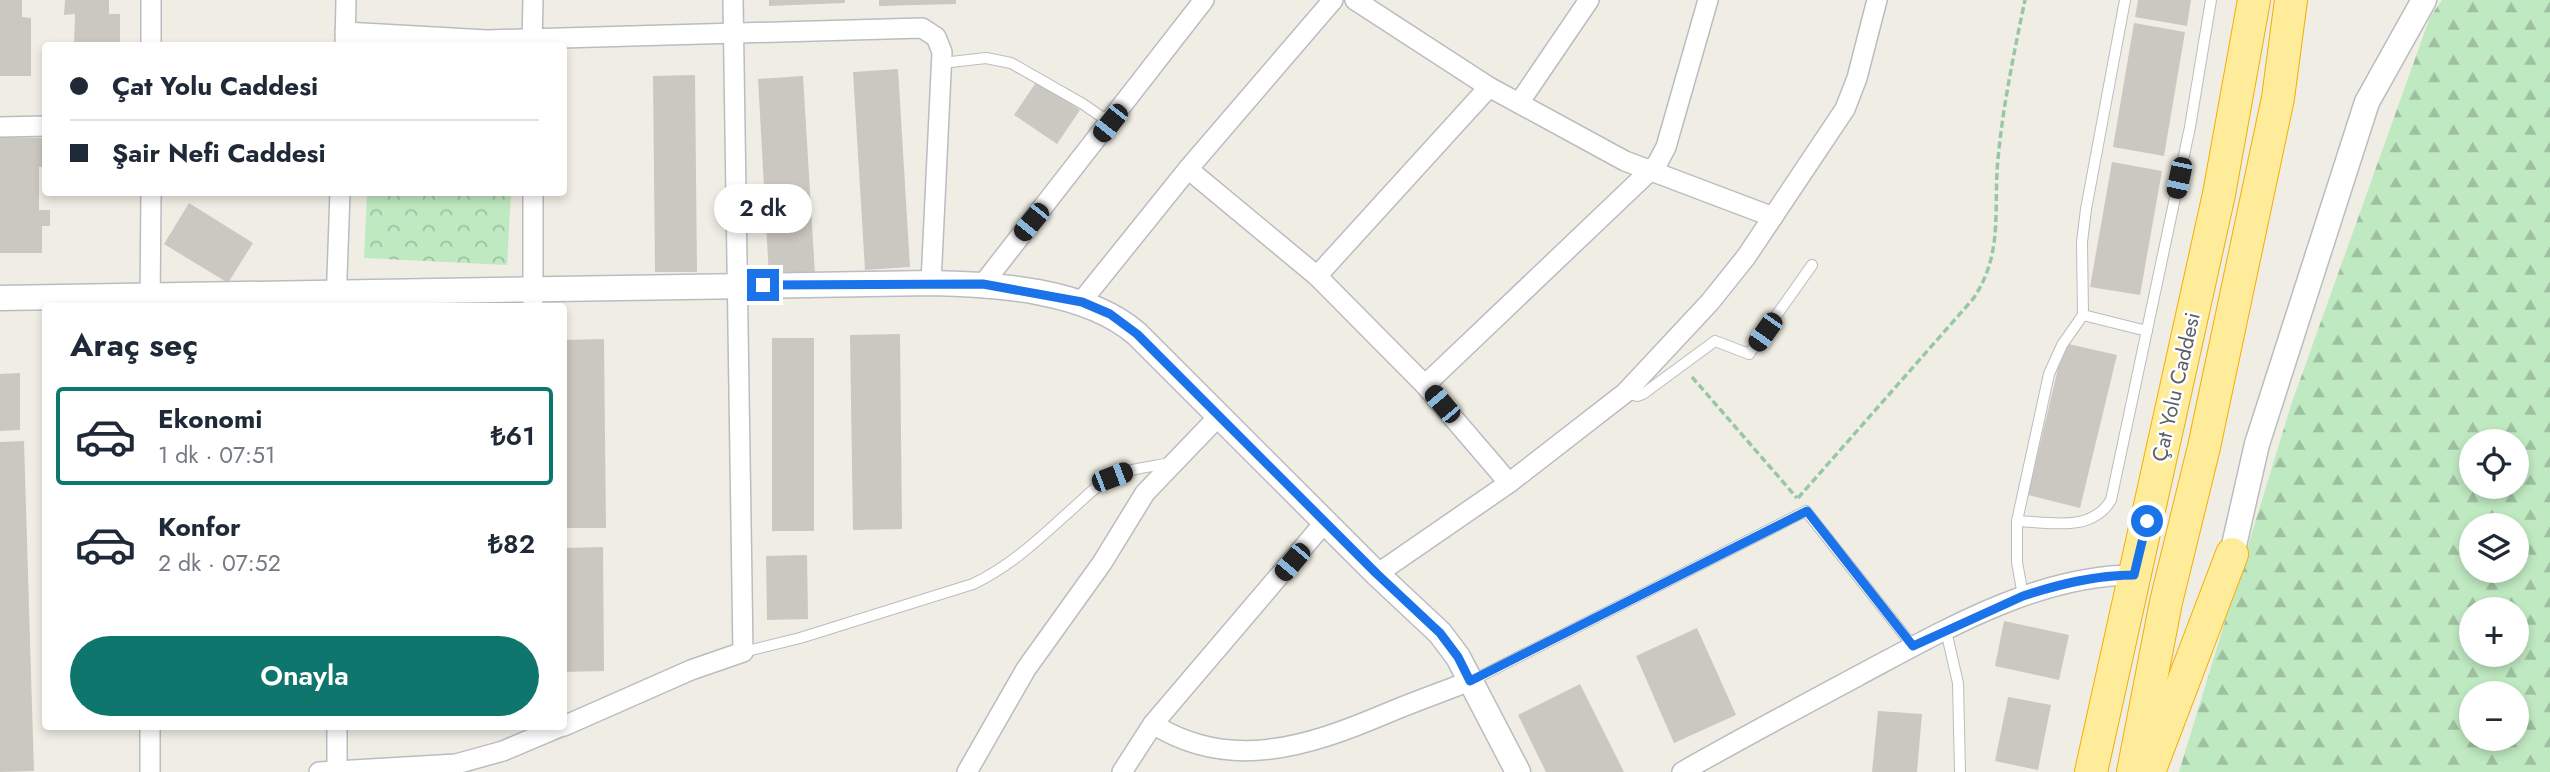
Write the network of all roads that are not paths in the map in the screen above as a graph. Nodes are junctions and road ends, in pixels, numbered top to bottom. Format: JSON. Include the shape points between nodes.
{"nodes":[{"id":1,"x":151,"y":0,"type":"edge"},
{"id":2,"x":346,"y":0,"type":"edge"},
{"id":3,"x":533,"y":0,"type":"edge"},
{"id":4,"x":733,"y":0,"type":"edge"},
{"id":5,"x":1205,"y":0,"type":"edge"},
{"id":6,"x":1334,"y":0,"type":"edge"},
{"id":7,"x":1355,"y":0,"type":"edge"},
{"id":8,"x":1589,"y":0,"type":"edge"},
{"id":9,"x":1708,"y":0,"type":"edge"},
{"id":10,"x":1877,"y":0,"type":"edge"},
{"id":11,"x":2125,"y":0,"type":"edge"},
{"id":12,"x":2211,"y":0,"type":"edge"},
{"id":13,"x":2254,"y":0,"type":"edge"},
{"id":14,"x":2291,"y":0,"type":"edge"},
{"id":15,"x":2424,"y":0,"type":"edge"},
{"id":16,"x":733,"y":33,"type":"junction"},
{"id":17,"x":345,"y":39,"type":"edge"},
{"id":18,"x":151,"y":42,"type":"edge"},
{"id":19,"x":532,"y":42,"type":"edge"},
{"id":20,"x":942,"y":63,"type":"junction"},
{"id":21,"x":1489,"y":87,"type":"junction"},
{"id":22,"x":1519,"y":103,"type":"junction"},
{"id":23,"x":1110,"y":123,"type":"junction"},
{"id":24,"x":42,"y":126,"type":"edge"},
{"id":25,"x":0,"y":127,"type":"edge"},
{"id":26,"x":1188,"y":170,"type":"junction"},
{"id":27,"x":1649,"y":172,"type":"junction"},
{"id":28,"x":150,"y":196,"type":"edge"},
{"id":29,"x":340,"y":196,"type":"edge"},
{"id":30,"x":533,"y":196,"type":"edge"},
{"id":31,"x":1773,"y":217,"type":"junction"},
{"id":32,"x":1812,"y":265,"type":"dead end"},
{"id":33,"x":1317,"y":276,"type":"junction"},
{"id":34,"x":931,"y":283,"type":"junction"},
{"id":35,"x":983,"y":284,"type":"junction"},
{"id":36,"x":736,"y":285,"type":"junction"},
{"id":37,"x":0,"y":298,"type":"edge"},
{"id":38,"x":336,"y":299,"type":"edge"},
{"id":39,"x":533,"y":299,"type":"edge"},
{"id":40,"x":150,"y":301,"type":"edge"},
{"id":41,"x":1082,"y":302,"type":"junction"},
{"id":42,"x":2083,"y":315,"type":"junction"},
{"id":43,"x":2147,"y":331,"type":"junction"},
{"id":44,"x":1425,"y":384,"type":"junction"},
{"id":45,"x":1625,"y":393,"type":"junction"},
{"id":46,"x":1218,"y":417,"type":"junction"},
{"id":47,"x":1171,"y":463,"type":"junction"},
{"id":48,"x":1509,"y":483,"type":"junction"},
{"id":49,"x":2017,"y":521,"type":"junction"},
{"id":50,"x":1325,"y":522,"type":"junction"},
{"id":51,"x":2232,"y":554,"type":"joint"},
{"id":52,"x":1377,"y":574,"type":"junction"},
{"id":53,"x":2134,"y":575,"type":"junction"},
{"id":54,"x":2023,"y":596,"type":"junction"},
{"id":55,"x":1946,"y":631,"type":"junction"},
{"id":56,"x":1913,"y":646,"type":"junction"},
{"id":57,"x":743,"y":652,"type":"junction"},
{"id":58,"x":1470,"y":681,"type":"junction"},
{"id":59,"x":567,"y":724,"type":"edge"},
{"id":60,"x":1153,"y":724,"type":"junction"},
{"id":61,"x":150,"y":730,"type":"edge"},
{"id":62,"x":337,"y":730,"type":"edge"},
{"id":63,"x":530,"y":733,"type":"edge"},
{"id":64,"x":150,"y":772,"type":"edge"},
{"id":65,"x":319,"y":772,"type":"edge"},
{"id":66,"x":337,"y":772,"type":"edge"},
{"id":67,"x":967,"y":772,"type":"edge"},
{"id":68,"x":1122,"y":772,"type":"edge"},
{"id":69,"x":1518,"y":772,"type":"edge"},
{"id":70,"x":1682,"y":772,"type":"edge"},
{"id":71,"x":1960,"y":772,"type":"edge"},
{"id":72,"x":2091,"y":772,"type":"edge"},
{"id":73,"x":2133,"y":772,"type":"edge"},
{"id":74,"x":2149,"y":772,"type":"edge"}],
"edges":[{"from":1,"to":18,"type":"street"},
{"from":2,"to":17,"type":"street"},
{"from":3,"to":19,"type":"street"},
{"from":4,"to":16,"type":"street"},
{"from":5,"to":23,"type":"street"},
{"from":6,"to":26,"type":"street"},
{"from":7,"to":21,"type":"street"},
{"from":8,"to":22,"type":"street"},
{"from":9,"to":27,"type":"street","via":[[1666,147]]},
{"from":10,"to":31,"type":"street","via":[[1853,94]]},
{"from":11,"to":42,"type":"lane","via":[[2086,208]]},
{"from":12,"to":43,"type":"lane"},
{"from":13,"to":53,"type":"highway","name":"Çat Yolu Caddesi","via":[[2219,194]]},
{"from":14,"to":73,"type":"highway","name":"Çat Yolu Caddesi","via":[[2278,98]]},
{"from":15,"to":51,"type":"street","via":[[2367,102],[2258,444]]},
{"from":16,"to":19,"type":"street"},
{"from":16,"to":20,"type":"street","via":[[922,27],[940,44]]},
{"from":16,"to":36,"type":"street"},
{"from":17,"to":19,"type":"street"},
{"from":20,"to":23,"type":"lane","via":[[986,58],[1012,63]]},
{"from":20,"to":34,"type":"street"},
{"from":21,"to":22,"type":"street"},
{"from":21,"to":33,"type":"street"},
{"from":22,"to":27,"type":"street"},
{"from":23,"to":35,"type":"street"},
{"from":24,"to":25,"type":"street"},
{"from":26,"to":33,"type":"street"},
{"from":26,"to":41,"type":"street"},
{"from":27,"to":31,"type":"street"},
{"from":27,"to":44,"type":"street"},
{"from":28,"to":40,"type":"street"},
{"from":29,"to":38,"type":"street"},
{"from":30,"to":39,"type":"street"},
{"from":31,"to":45,"type":"street","via":[[1710,302]]},
{"from":32,"to":45,"type":"lane","via":[[1749,354],[1715,341],[1643,394]]},
{"from":33,"to":44,"type":"street"},
{"from":34,"to":35,"type":"street"},
{"from":34,"to":36,"type":"street"},
{"from":35,"to":41,"type":"street"},
{"from":36,"to":39,"type":"street"},
{"from":36,"to":57,"type":"street"},
{"from":37,"to":40,"type":"street"},
{"from":38,"to":39,"type":"street"},
{"from":38,"to":40,"type":"street"},
{"from":41,"to":46,"type":"street","via":[[1126,324]]},
{"from":42,"to":43,"type":"lane"},
{"from":42,"to":49,"type":"lane","via":[[2049,374]]},
{"from":43,"to":49,"type":"lane","via":[[2114,492],[2107,507],[2082,523]]},
{"from":44,"to":48,"type":"street"},
{"from":45,"to":48,"type":"street"},
{"from":46,"to":47,"type":"street"},
{"from":46,"to":50,"type":"street"},
{"from":47,"to":57,"type":"lane","via":[[1112,477],[1021,555],[973,584]]},
{"from":47,"to":67,"type":"street","via":[[1145,493],[1102,563],[1026,669]]},
{"from":48,"to":52,"type":"street"},
{"from":49,"to":54,"type":"lane"},
{"from":50,"to":52,"type":"street"},
{"from":50,"to":60,"type":"street"},
{"from":51,"to":74,"type":"highway"},
{"from":52,"to":58,"type":"street","via":[[1440,633]]},
{"from":53,"to":54,"type":"street","via":[[2092,578]]},
{"from":53,"to":72,"type":"highway","name":"Çat Yolu Caddesi"},
{"from":54,"to":55,"type":"street"},
{"from":55,"to":56,"type":"street"},
{"from":55,"to":71,"type":"lane","via":[[1958,683]]},
{"from":56,"to":58,"type":"lane","via":[[1807,511]]},
{"from":56,"to":70,"type":"street"},
{"from":57,"to":59,"type":"street"},
{"from":58,"to":60,"type":"street","via":[[1328,738],[1264,755],[1211,753],[1184,744]]},
{"from":58,"to":69,"type":"street"},
{"from":60,"to":68,"type":"street"},
{"from":61,"to":64,"type":"street"},
{"from":62,"to":66,"type":"street"},
{"from":63,"to":66,"type":"street","via":[[503,751],[456,764]]},
{"from":65,"to":66,"type":"street"}]}
